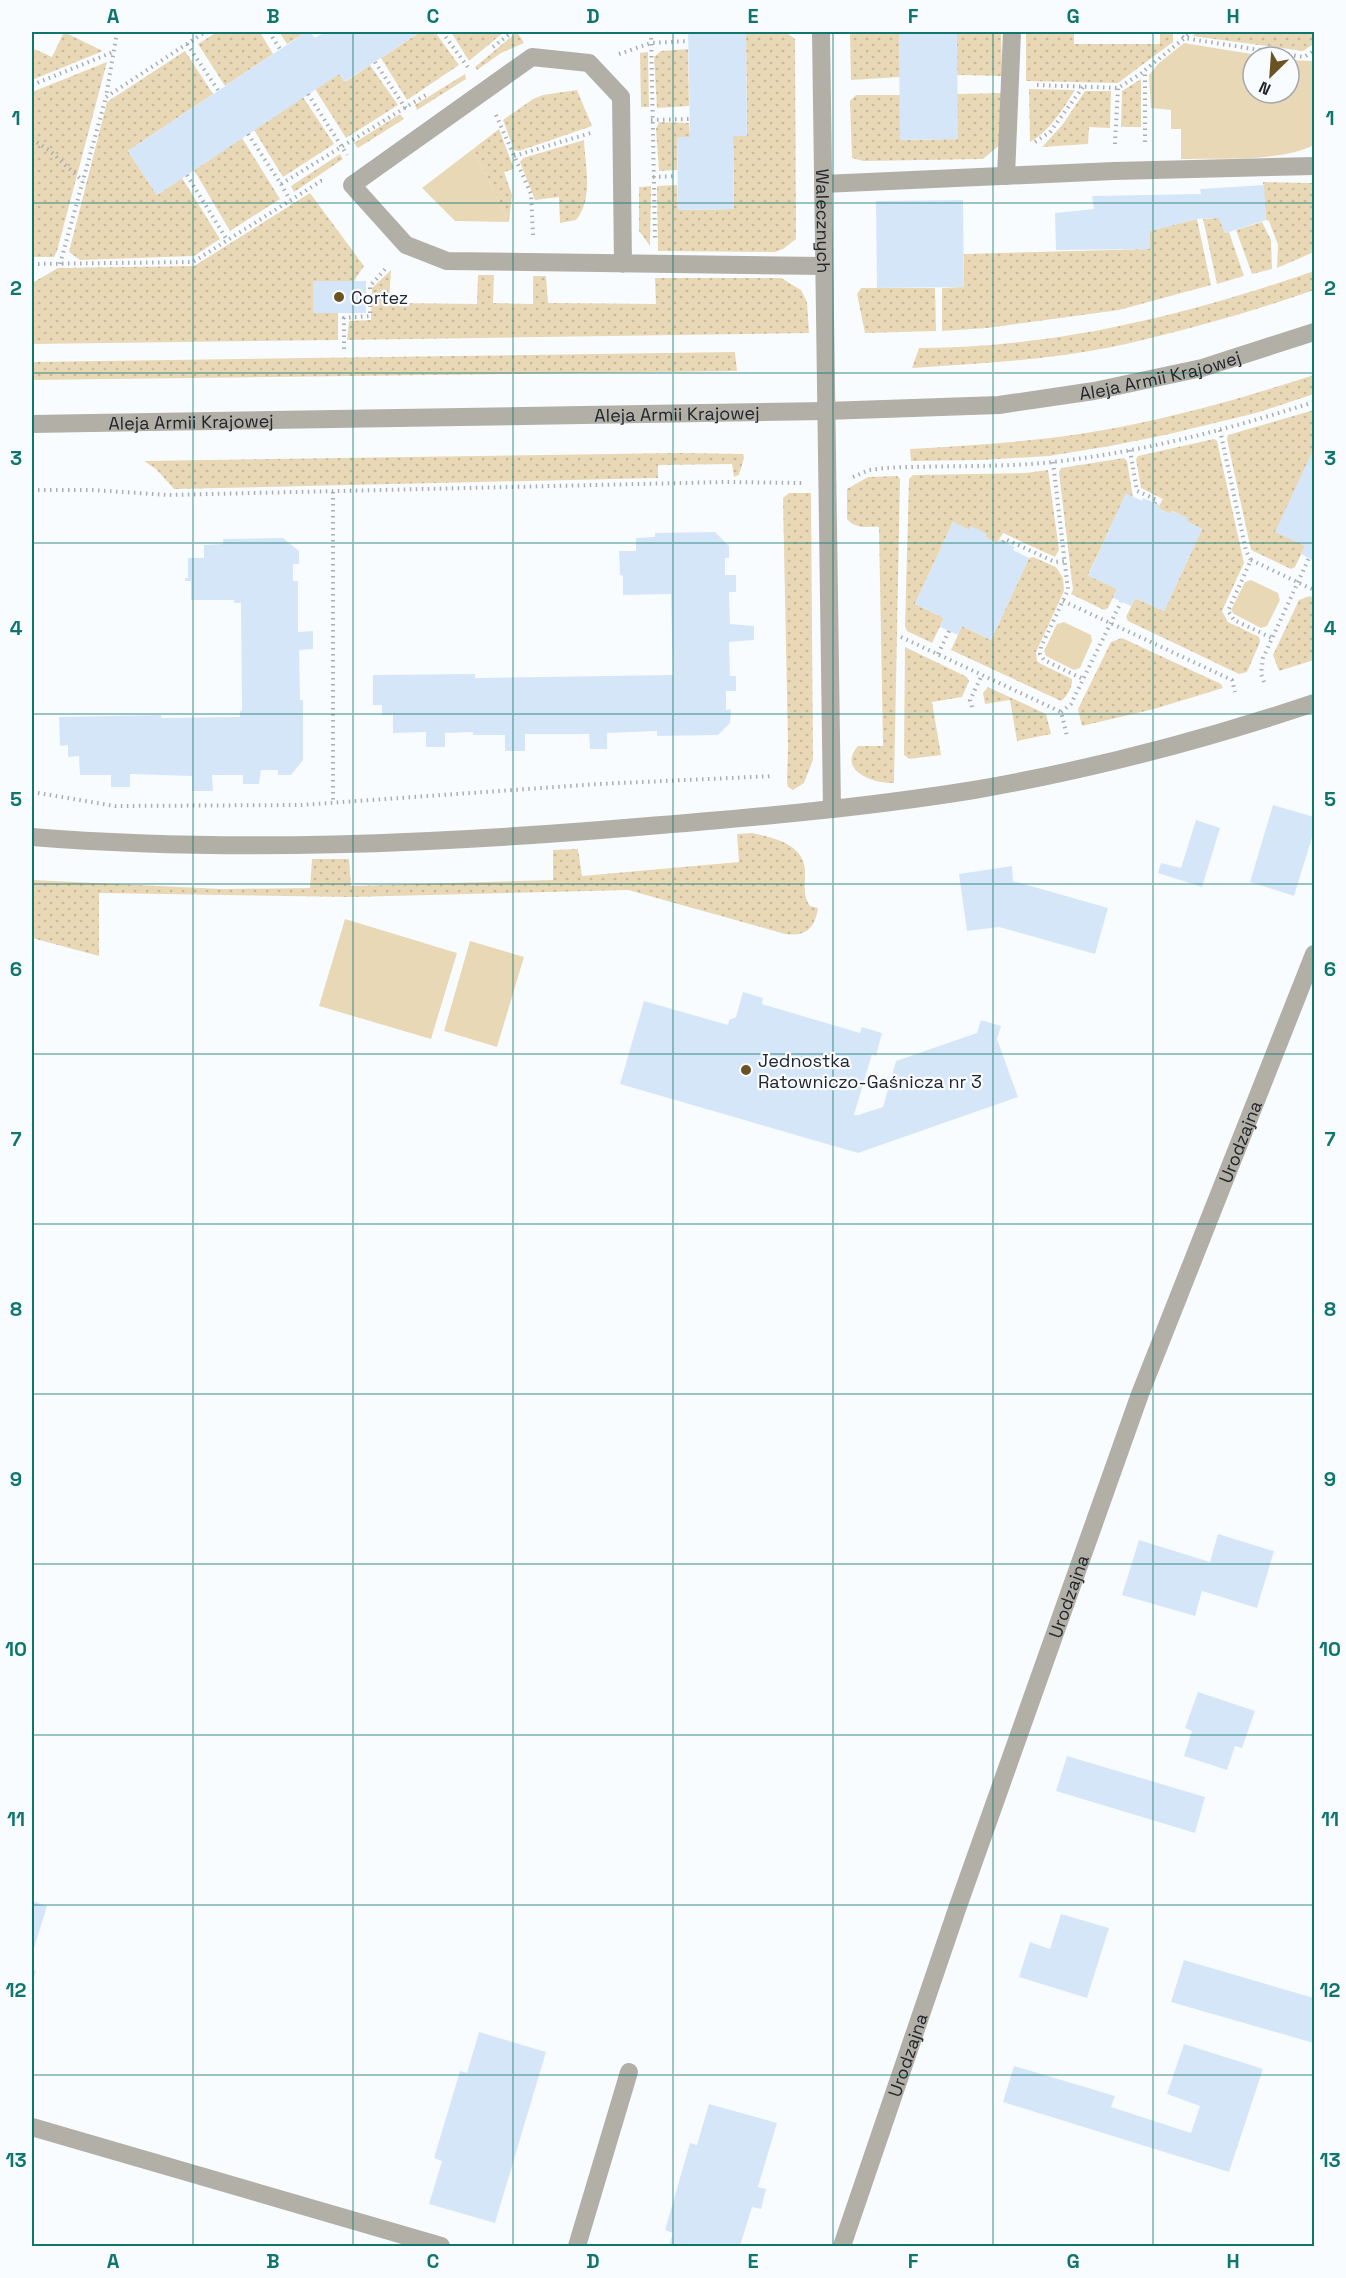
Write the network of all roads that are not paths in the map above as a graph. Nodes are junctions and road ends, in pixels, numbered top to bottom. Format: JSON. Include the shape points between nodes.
{"nodes":[{"id":1,"x":821,"y":32,"type":"edge"},
{"id":2,"x":1012,"y":32,"type":"edge"},
{"id":3,"x":1314,"y":166,"type":"edge"},
{"id":4,"x":1006,"y":169,"type":"junction"},
{"id":5,"x":823,"y":184,"type":"junction"},
{"id":6,"x":623,"y":264,"type":"junction"},
{"id":7,"x":824,"y":266,"type":"junction"},
{"id":8,"x":1314,"y":332,"type":"edge"},
{"id":9,"x":826,"y":411,"type":"junction"},
{"id":10,"x":32,"y":424,"type":"edge"},
{"id":11,"x":1314,"y":703,"type":"edge"},
{"id":12,"x":832,"y":808,"type":"junction"},
{"id":13,"x":32,"y":837,"type":"edge"},
{"id":14,"x":1314,"y":954,"type":"edge"},
{"id":15,"x":629,"y":2072,"type":"dead end"},
{"id":16,"x":32,"y":2127,"type":"edge"},
{"id":17,"x":441,"y":2247,"type":"edge"},
{"id":18,"x":577,"y":2247,"type":"edge"},
{"id":19,"x":842,"y":2247,"type":"edge"}],
"edges":[{"from":1,"to":5,"type":"street","name":"Walecznych"},
{"from":2,"to":4,"type":"street"},
{"from":3,"to":4,"type":"street","via":[[1114,171]]},
{"from":4,"to":5,"type":"street"},
{"from":5,"to":7,"type":"street","name":"Walecznych"},
{"from":6,"to":6,"type":"street","via":[[621,97],[590,63],[532,57],[358,181],[406,245],[447,261]]},
{"from":6,"to":7,"type":"street"},
{"from":7,"to":9,"type":"street","name":"Walecznych"},
{"from":8,"to":9,"type":"street","name":"Aleja Armii Krajowej","via":[[1202,368],[1052,398],[999,405]]},
{"from":9,"to":10,"type":"street","name":"Aleja Armii Krajowej"},
{"from":9,"to":12,"type":"street","name":"Walecznych"},
{"from":11,"to":12,"type":"street","via":[[1200,739],[1054,774]]},
{"from":12,"to":13,"type":"street","via":[[563,834],[360,844],[188,844]]},
{"from":14,"to":19,"type":"street","name":"Urodzajna","via":[[1140,1394]]},
{"from":15,"to":18,"type":"street"},
{"from":16,"to":17,"type":"street"}]}
